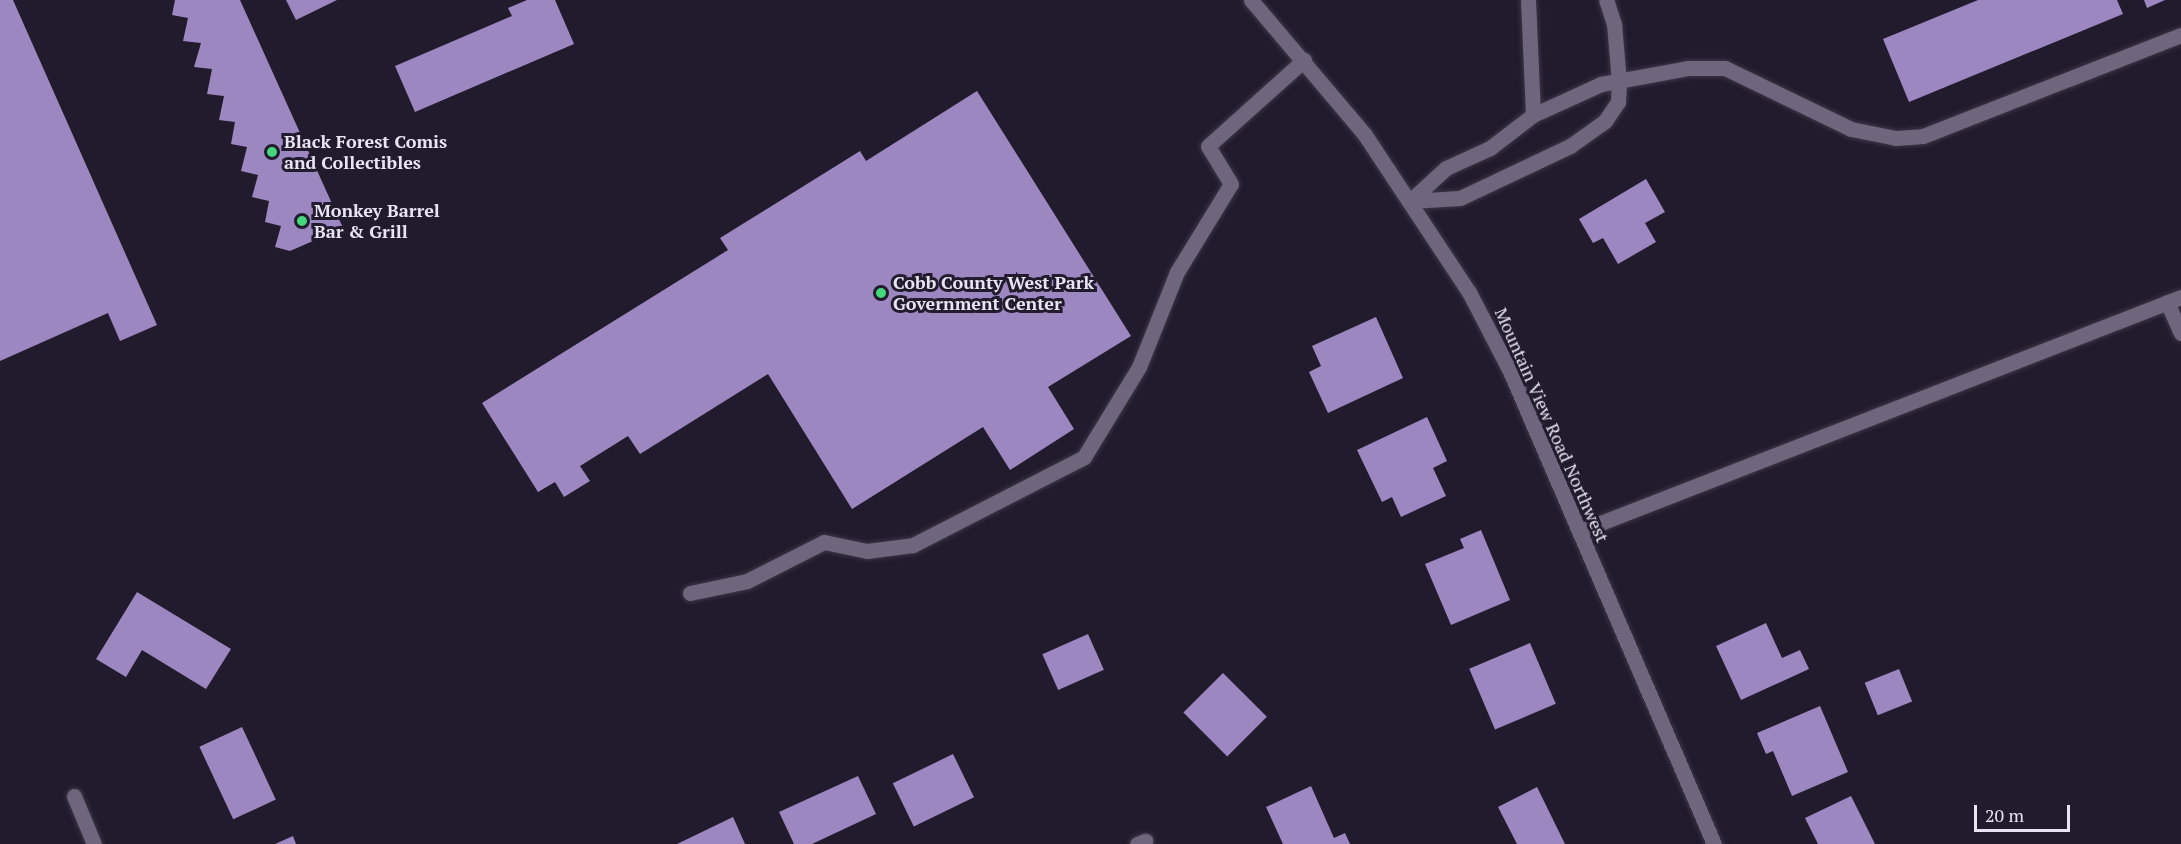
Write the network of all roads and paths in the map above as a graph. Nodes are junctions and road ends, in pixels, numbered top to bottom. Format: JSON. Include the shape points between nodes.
{"nodes":[{"id":1,"x":1251,"y":0,"type":"edge"},
{"id":2,"x":1528,"y":0,"type":"edge"},
{"id":3,"x":1606,"y":0,"type":"edge"},
{"id":4,"x":2181,"y":35,"type":"edge"},
{"id":5,"x":1304,"y":60,"type":"junction"},
{"id":6,"x":1618,"y":82,"type":"junction"},
{"id":7,"x":1533,"y":115,"type":"junction"},
{"id":8,"x":1410,"y":201,"type":"junction"},
{"id":9,"x":2174,"y":299,"type":"edge"},
{"id":10,"x":2181,"y":333,"type":"edge"},
{"id":11,"x":1580,"y":531,"type":"junction"},
{"id":12,"x":690,"y":593,"type":"dead end"},
{"id":13,"x":74,"y":796,"type":"dead end"},
{"id":14,"x":94,"y":844,"type":"edge"},
{"id":15,"x":1714,"y":844,"type":"edge"}],
"edges":[{"from":1,"to":5,"type":"street","name":"Mountain View Road Northwest"},
{"from":2,"to":7,"type":"street"},
{"from":3,"to":6,"type":"street","via":[[1614,24]]},
{"from":4,"to":6,"type":"street","via":[[1923,136],[1896,138],[1851,129],[1725,68],[1688,68]]},
{"from":5,"to":8,"type":"street","name":"Mountain View Road Northwest","via":[[1365,135]]},
{"from":5,"to":12,"type":"street","via":[[1208,146],[1231,184],[1178,272],[1139,367],[1083,457],[913,545],[867,551],[824,542],[747,581]]},
{"from":6,"to":7,"type":"street","via":[[1601,84]]},
{"from":6,"to":8,"type":"street","via":[[1613,112],[1570,146],[1460,198]]},
{"from":7,"to":8,"type":"street","via":[[1490,148],[1446,168]]},
{"from":8,"to":11,"type":"street","name":"Mountain View Road Northwest","via":[[1444,251],[1491,334]]},
{"from":9,"to":10,"type":"street"},
{"from":9,"to":11,"type":"street"},
{"from":11,"to":15,"type":"street","name":"Mountain View Road Northwest"},
{"from":13,"to":14,"type":"street"}]}
